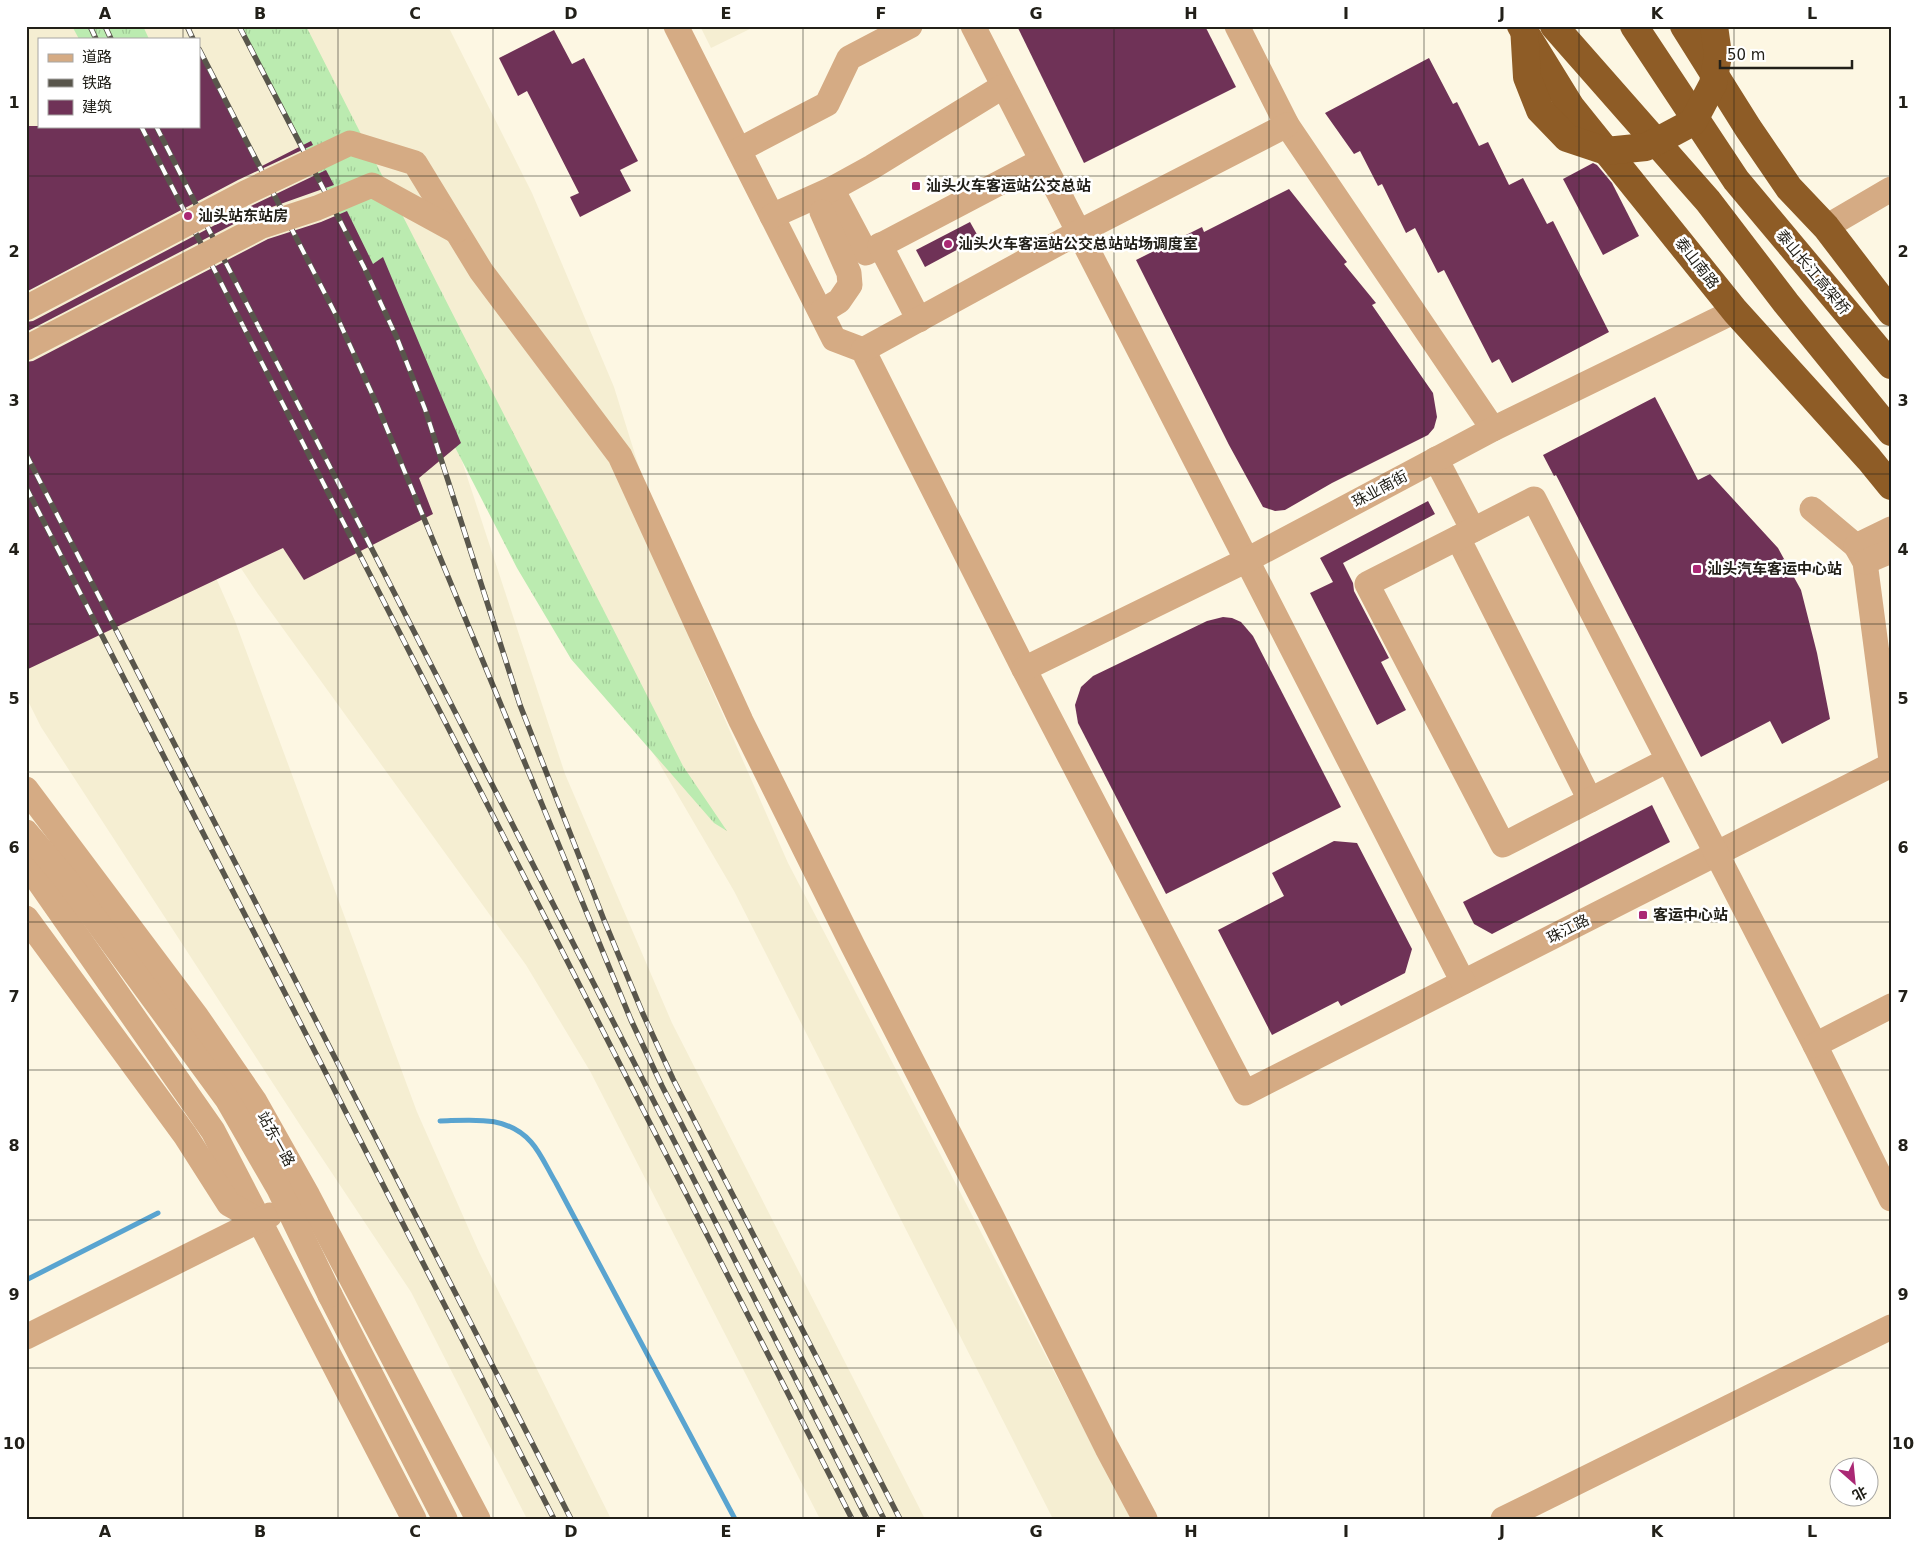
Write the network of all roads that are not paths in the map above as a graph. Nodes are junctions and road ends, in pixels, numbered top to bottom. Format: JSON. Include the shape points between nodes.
{"nodes":[{"id":1,"x":676,"y":26,"type":"edge"},
{"id":2,"x":910,"y":26,"type":"edge"},
{"id":3,"x":973,"y":26,"type":"edge"},
{"id":4,"x":1237,"y":26,"type":"edge"},
{"id":5,"x":1523,"y":26,"type":"edge"},
{"id":6,"x":1543,"y":26,"type":"edge"},
{"id":7,"x":1554,"y":26,"type":"edge"},
{"id":8,"x":1635,"y":26,"type":"edge"},
{"id":9,"x":1684,"y":26,"type":"edge"},
{"id":10,"x":1714,"y":26,"type":"edge"},
{"id":11,"x":1002,"y":87,"type":"junction"},
{"id":12,"x":1571,"y":108,"type":"junction"},
{"id":13,"x":1287,"y":125,"type":"junction"},
{"id":14,"x":1748,"y":128,"type":"junction"},
{"id":15,"x":739,"y":150,"type":"junction"},
{"id":16,"x":1041,"y":161,"type":"junction"},
{"id":17,"x":832,"y":189,"type":"junction"},
{"id":18,"x":1891,"y":189,"type":"edge"},
{"id":19,"x":822,"y":212,"type":"dead end"},
{"id":20,"x":772,"y":216,"type":"junction"},
{"id":21,"x":1826,"y":227,"type":"junction"},
{"id":22,"x":456,"y":231,"type":"junction"},
{"id":23,"x":1077,"y":233,"type":"junction"},
{"id":24,"x":880,"y":245,"type":"junction"},
{"id":25,"x":26,"y":308,"type":"edge"},
{"id":26,"x":1736,"y":311,"type":"junction"},
{"id":27,"x":821,"y":312,"type":"junction"},
{"id":28,"x":1891,"y":312,"type":"edge"},
{"id":29,"x":919,"y":320,"type":"junction"},
{"id":30,"x":26,"y":348,"type":"edge"},
{"id":31,"x":863,"y":350,"type":"junction"},
{"id":32,"x":1891,"y":365,"type":"edge"},
{"id":33,"x":1493,"y":429,"type":"junction"},
{"id":34,"x":1891,"y":432,"type":"edge"},
{"id":35,"x":1436,"y":459,"type":"junction"},
{"id":36,"x":1891,"y":486,"type":"edge"},
{"id":37,"x":1812,"y":509,"type":"dead end"},
{"id":38,"x":1891,"y":529,"type":"edge"},
{"id":39,"x":1465,"y":534,"type":"junction"},
{"id":40,"x":1891,"y":551,"type":"edge"},
{"id":41,"x":1860,"y":554,"type":"junction"},
{"id":42,"x":1247,"y":560,"type":"junction"},
{"id":43,"x":1024,"y":669,"type":"junction"},
{"id":44,"x":1668,"y":760,"type":"junction"},
{"id":45,"x":1891,"y":760,"type":"edge"},
{"id":46,"x":1891,"y":765,"type":"edge"},
{"id":47,"x":26,"y":789,"type":"edge"},
{"id":48,"x":1590,"y":800,"type":"junction"},
{"id":49,"x":26,"y":832,"type":"edge"},
{"id":50,"x":1717,"y":854,"type":"junction"},
{"id":51,"x":26,"y":862,"type":"edge"},
{"id":52,"x":26,"y":918,"type":"edge"},
{"id":53,"x":1463,"y":982,"type":"junction"},
{"id":54,"x":1891,"y":1006,"type":"edge"},
{"id":55,"x":1815,"y":1045,"type":"junction"},
{"id":56,"x":308,"y":1196,"type":"junction"},
{"id":57,"x":1891,"y":1199,"type":"edge"},
{"id":58,"x":258,"y":1220,"type":"junction"},
{"id":59,"x":1891,"y":1327,"type":"edge"},
{"id":60,"x":26,"y":1337,"type":"edge"},
{"id":61,"x":414,"y":1519,"type":"edge"},
{"id":62,"x":446,"y":1519,"type":"edge"},
{"id":63,"x":478,"y":1519,"type":"edge"},
{"id":64,"x":1145,"y":1519,"type":"edge"},
{"id":65,"x":1503,"y":1519,"type":"edge"}],
"edges":[{"from":1,"to":15,"type":"street"},
{"from":2,"to":15,"type":"street","via":[[849,58],[827,104]]},
{"from":3,"to":11,"type":"street"},
{"from":4,"to":13,"type":"street"},
{"from":5,"to":10,"type":"highway","bridge":true,"via":[[1528,78],[1540,110],[1567,138],[1606,152],[1646,147],[1693,122],[1714,84],[1718,55]]},
{"from":5,"to":12,"type":"highway","name":"泰山南路"},
{"from":6,"to":12,"type":"highway"},
{"from":7,"to":34,"type":"highway","via":[[1708,201]]},
{"from":8,"to":14,"type":"highway"},
{"from":8,"to":32,"type":"highway","name":"泰山长江高架桥","via":[[1736,180]]},
{"from":9,"to":14,"type":"highway"},
{"from":11,"to":16,"type":"street"},
{"from":11,"to":17,"type":"street","via":[[872,168]]},
{"from":12,"to":26,"type":"highway","name":"泰山南路"},
{"from":13,"to":23,"type":"street"},
{"from":13,"to":33,"type":"street"},
{"from":14,"to":21,"type":"highway","via":[[1789,188]]},
{"from":15,"to":20,"type":"street"},
{"from":16,"to":23,"type":"street"},
{"from":16,"to":24,"type":"street"},
{"from":17,"to":20,"type":"street"},
{"from":17,"to":24,"type":"street","via":[[866,253]]},
{"from":18,"to":21,"type":"street"},
{"from":19,"to":27,"type":"street","via":[[849,273],[850,285],[840,301]]},
{"from":20,"to":27,"type":"street"},
{"from":21,"to":28,"type":"highway"},
{"from":22,"to":25,"type":"street","bridge":true,"via":[[415,163],[350,143],[245,193]]},
{"from":22,"to":30,"type":"street","bridge":true,"via":[[372,185],[262,226]]},
{"from":22,"to":64,"type":"street","bridge":true,"via":[[481,271],[620,456],[746,730]]},
{"from":23,"to":29,"type":"street"},
{"from":23,"to":42,"type":"street"},
{"from":24,"to":29,"type":"street"},
{"from":26,"to":33,"type":"street","name":"珠业南街"},
{"from":26,"to":36,"type":"highway","name":"泰山南路"},
{"from":27,"to":31,"type":"street","via":[[834,339]]},
{"from":29,"to":31,"type":"street"},
{"from":31,"to":43,"type":"street"},
{"from":33,"to":35,"type":"street","name":"珠业南街"},
{"from":35,"to":39,"type":"street"},
{"from":35,"to":42,"type":"street","name":"珠业南街"},
{"from":37,"to":41,"type":"street"},
{"from":38,"to":41,"type":"street"},
{"from":39,"to":44,"type":"street","via":[[1534,499]]},
{"from":39,"to":48,"type":"street"},
{"from":39,"to":48,"type":"street","via":[[1368,584],[1503,845]]},
{"from":40,"to":41,"type":"street"},
{"from":41,"to":45,"type":"street"},
{"from":42,"to":43,"type":"street","name":"珠业南街"},
{"from":42,"to":53,"type":"street"},
{"from":43,"to":53,"type":"street","name":"珠江路","via":[[1246,1094]]},
{"from":44,"to":48,"type":"street"},
{"from":44,"to":50,"type":"street"},
{"from":46,"to":50,"type":"street","name":"珠江路"},
{"from":47,"to":56,"type":"street","name":"站东一路","via":[[254,1100]]},
{"from":49,"to":62,"type":"street","bridge":true,"via":[[65,878],[227,1099],[279,1189]]},
{"from":50,"to":53,"type":"street","name":"珠江路"},
{"from":50,"to":55,"type":"street"},
{"from":51,"to":58,"type":"street","via":[[213,1131]]},
{"from":52,"to":58,"type":"street","via":[[185,1135],[229,1204]]},
{"from":54,"to":55,"type":"street"},
{"from":55,"to":57,"type":"street"},
{"from":56,"to":58,"type":"street"},
{"from":56,"to":63,"type":"street","name":"站东一路"},
{"from":58,"to":60,"type":"street"},
{"from":58,"to":61,"type":"street"},
{"from":59,"to":65,"type":"street"}]}
